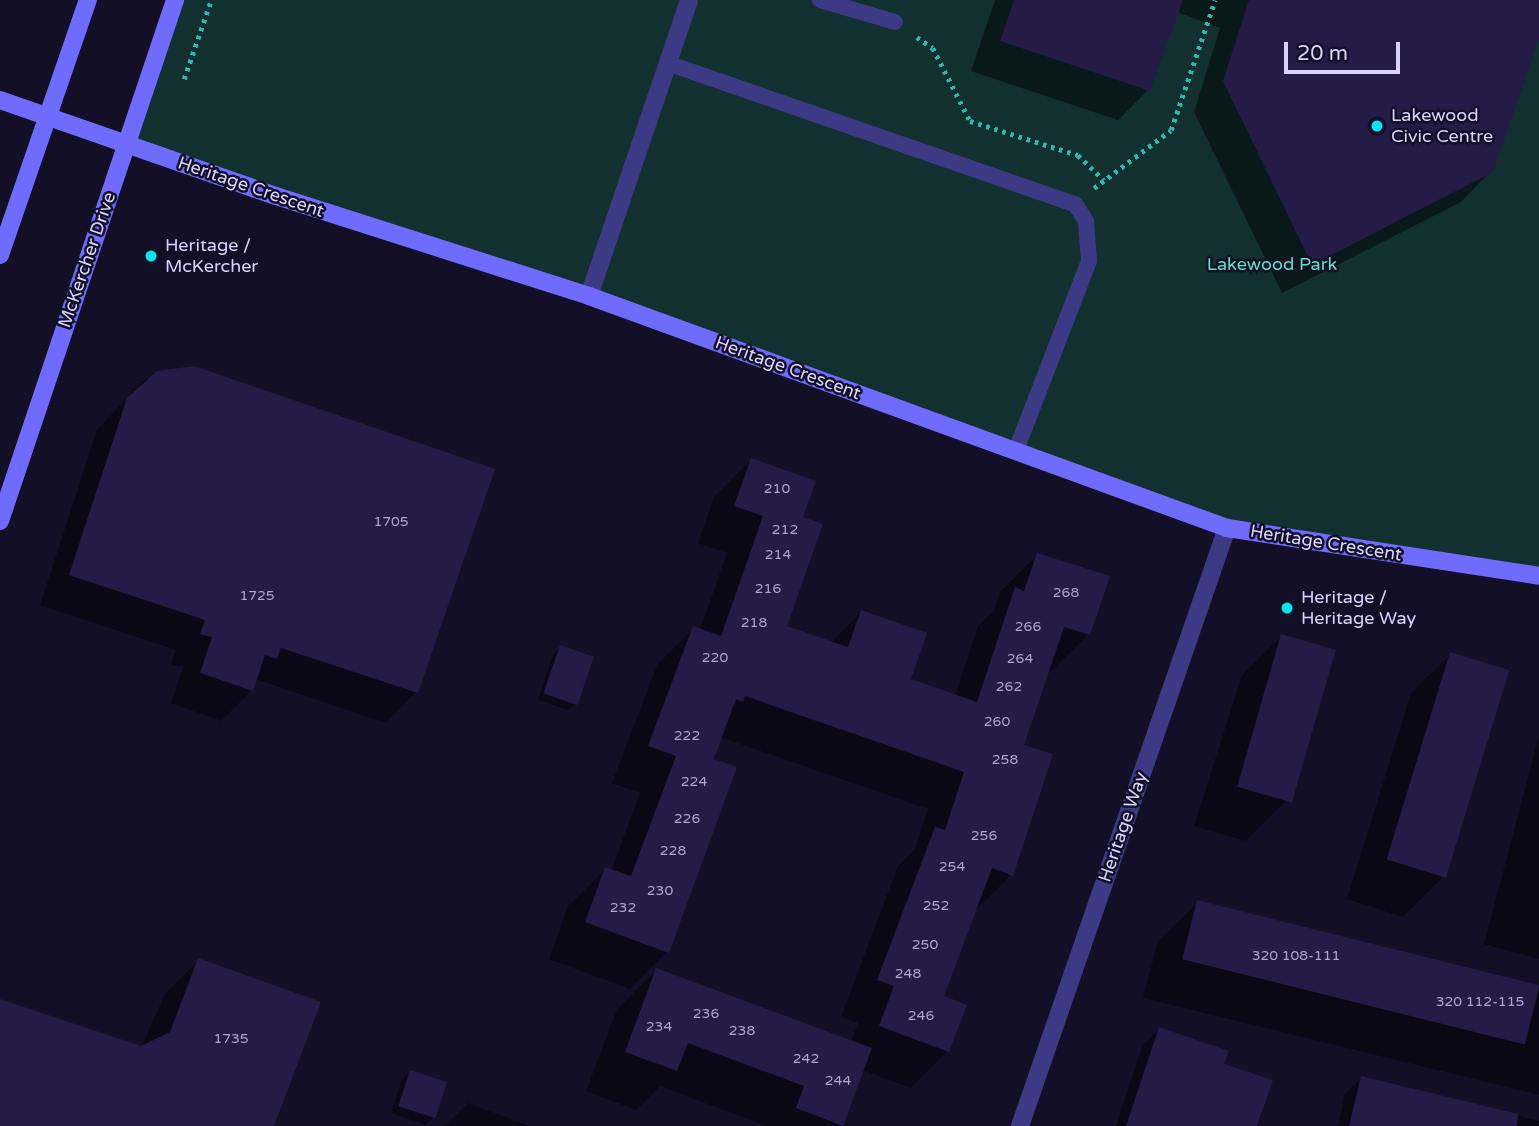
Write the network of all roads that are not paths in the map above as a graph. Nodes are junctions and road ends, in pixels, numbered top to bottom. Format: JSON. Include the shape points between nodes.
{"nodes":[{"id":1,"x":88,"y":0,"type":"edge"},
{"id":2,"x":175,"y":0,"type":"edge"},
{"id":3,"x":690,"y":0,"type":"edge"},
{"id":4,"x":820,"y":0,"type":"edge"},
{"id":5,"x":895,"y":22,"type":"road end"},
{"id":6,"x":667,"y":63,"type":"junction"},
{"id":7,"x":0,"y":100,"type":"edge"},
{"id":8,"x":48,"y":116,"type":"junction"},
{"id":9,"x":127,"y":143,"type":"junction"},
{"id":10,"x":0,"y":255,"type":"edge"},
{"id":11,"x":589,"y":296,"type":"junction"},
{"id":12,"x":1017,"y":449,"type":"junction"},
{"id":13,"x":0,"y":521,"type":"edge"},
{"id":14,"x":1227,"y":528,"type":"junction"},
{"id":15,"x":1539,"y":576,"type":"edge"},
{"id":16,"x":1020,"y":1126,"type":"edge"}],
"edges":[{"from":1,"to":8,"type":"street"},
{"from":2,"to":9,"type":"street","name":"McKercher Drive"},
{"from":3,"to":6,"type":"street"},
{"from":4,"to":5,"type":"lane"},
{"from":6,"to":11,"type":"street"},
{"from":6,"to":12,"type":"lane","via":[[1075,204],[1086,221],[1089,261]]},
{"from":7,"to":8,"type":"street","name":"Heritage Crescent"},
{"from":8,"to":9,"type":"street","name":"Heritage Crescent"},
{"from":8,"to":10,"type":"street"},
{"from":9,"to":11,"type":"street","name":"Heritage Crescent","via":[[276,197]]},
{"from":9,"to":13,"type":"street","name":"McKercher Drive"},
{"from":11,"to":12,"type":"street","name":"Heritage Crescent"},
{"from":12,"to":14,"type":"street","name":"Heritage Crescent"},
{"from":14,"to":15,"type":"street","name":"Heritage Crescent"},
{"from":14,"to":16,"type":"street","name":"Heritage Way"}]}
